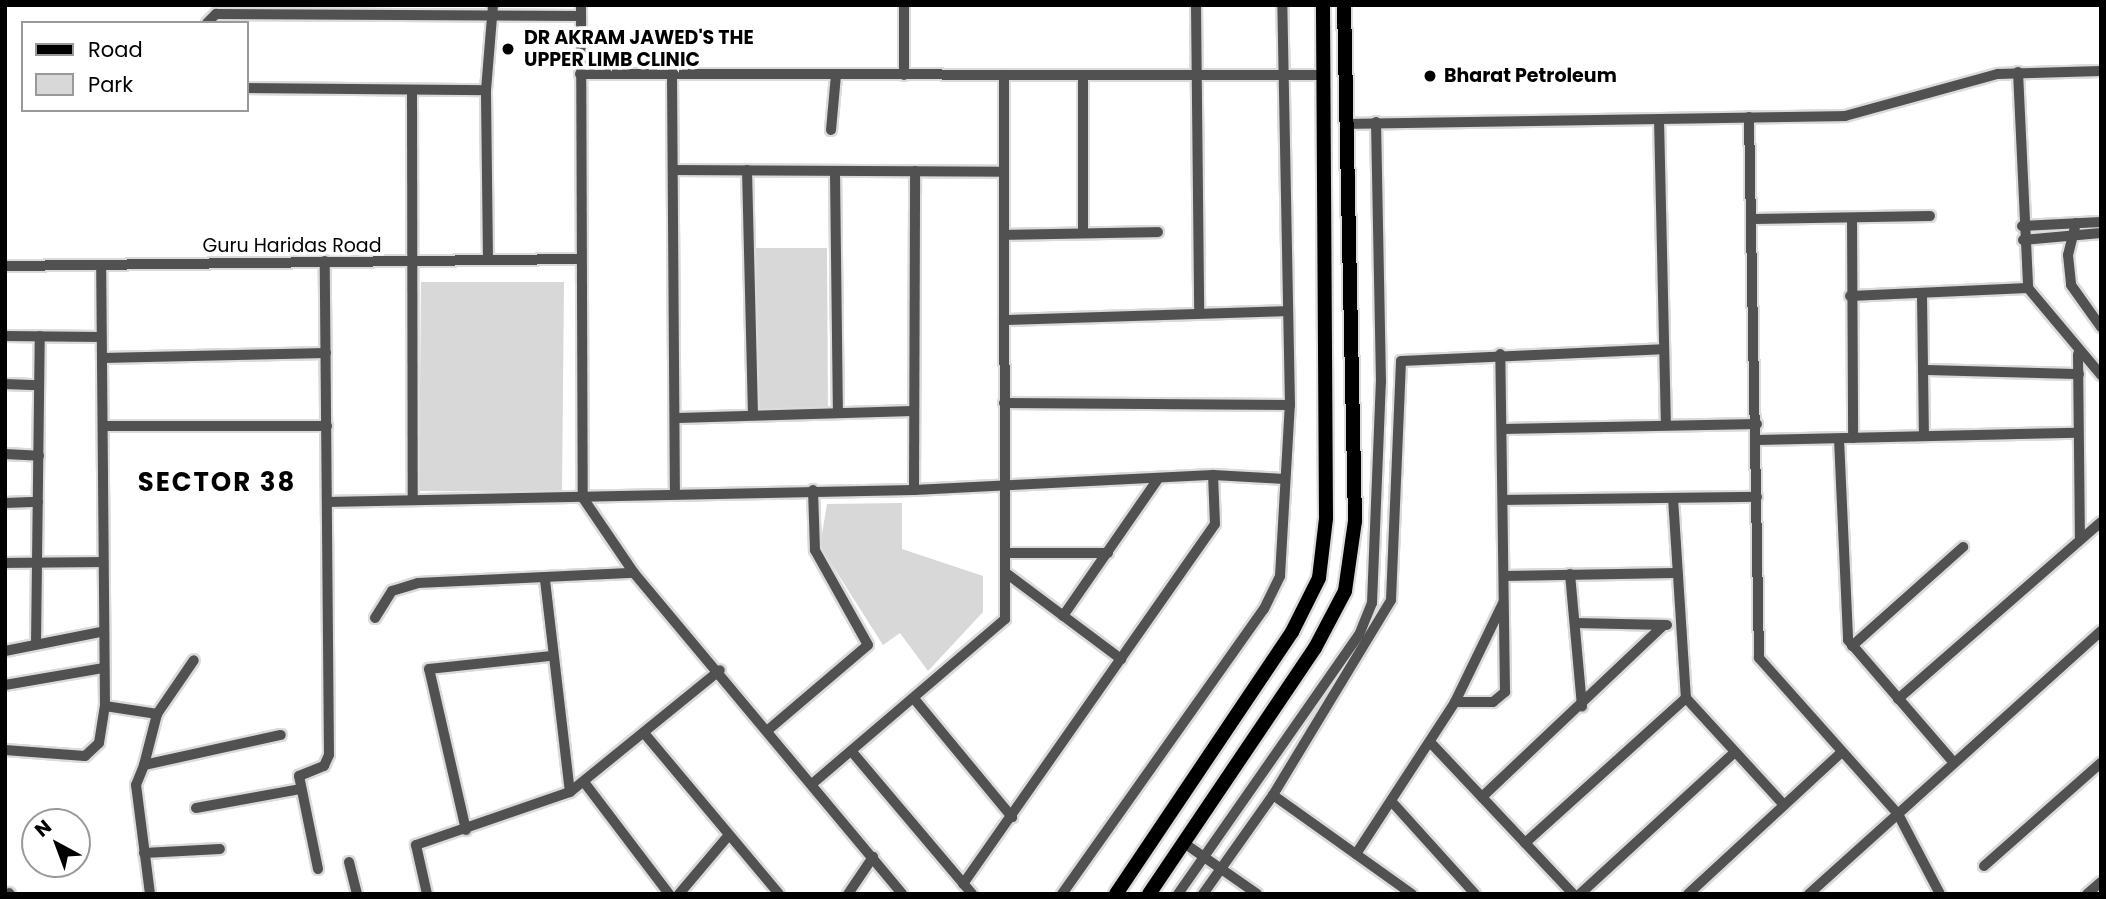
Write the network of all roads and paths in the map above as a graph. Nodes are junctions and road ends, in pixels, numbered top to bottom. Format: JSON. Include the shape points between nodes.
{"nodes":[{"id":1,"x":904,"y":5,"type":"edge"},
{"id":2,"x":1196,"y":5,"type":"edge"},
{"id":3,"x":1282,"y":5,"type":"edge"},
{"id":4,"x":1323,"y":5,"type":"edge"},
{"id":5,"x":1344,"y":5,"type":"edge"},
{"id":6,"x":494,"y":10,"type":"edge"},
{"id":7,"x":581,"y":10,"type":"edge"},
{"id":8,"x":347,"y":11,"type":"edge"},
{"id":9,"x":209,"y":21,"type":"edge"},
{"id":10,"x":2101,"y":71,"type":"edge"},
{"id":11,"x":2018,"y":72,"type":"junction"},
{"id":12,"x":580,"y":74,"type":"junction"},
{"id":13,"x":1200,"y":74,"type":"junction"},
{"id":14,"x":1282,"y":74,"type":"junction"},
{"id":15,"x":836,"y":75,"type":"junction"},
{"id":16,"x":904,"y":75,"type":"junction"},
{"id":17,"x":1083,"y":75,"type":"junction"},
{"id":18,"x":1323,"y":75,"type":"junction"},
{"id":19,"x":672,"y":76,"type":"junction"},
{"id":20,"x":1004,"y":76,"type":"junction"},
{"id":21,"x":248,"y":88,"type":"edge"},
{"id":22,"x":412,"y":90,"type":"junction"},
{"id":23,"x":486,"y":90,"type":"junction"},
{"id":24,"x":1749,"y":117,"type":"junction"},
{"id":25,"x":1659,"y":119,"type":"junction"},
{"id":26,"x":1376,"y":122,"type":"junction"},
{"id":27,"x":1348,"y":124,"type":"junction"},
{"id":28,"x":831,"y":130,"type":"dead end"},
{"id":29,"x":675,"y":170,"type":"junction"},
{"id":30,"x":747,"y":170,"type":"junction"},
{"id":31,"x":915,"y":171,"type":"junction"},
{"id":32,"x":1003,"y":172,"type":"junction"},
{"id":33,"x":835,"y":173,"type":"junction"},
{"id":34,"x":1930,"y":216,"type":"dead end"},
{"id":35,"x":1852,"y":218,"type":"junction"},
{"id":36,"x":1754,"y":219,"type":"junction"},
{"id":37,"x":2101,"y":222,"type":"edge"},
{"id":38,"x":2076,"y":223,"type":"junction"},
{"id":39,"x":2022,"y":226,"type":"junction"},
{"id":40,"x":1083,"y":232,"type":"junction"},
{"id":41,"x":1158,"y":232,"type":"dead end"},
{"id":42,"x":2101,"y":233,"type":"edge"},
{"id":43,"x":1004,"y":235,"type":"junction"},
{"id":44,"x":2074,"y":236,"type":"junction"},
{"id":45,"x":2023,"y":240,"type":"junction"},
{"id":46,"x":488,"y":259,"type":"junction"},
{"id":47,"x":579,"y":259,"type":"junction"},
{"id":48,"x":325,"y":261,"type":"junction"},
{"id":49,"x":412,"y":263,"type":"junction"},
{"id":50,"x":5,"y":266,"type":"edge"},
{"id":51,"x":100,"y":266,"type":"junction"},
{"id":52,"x":2028,"y":288,"type":"junction"},
{"id":53,"x":1850,"y":296,"type":"junction"},
{"id":54,"x":1922,"y":296,"type":"junction"},
{"id":55,"x":1286,"y":311,"type":"junction"},
{"id":56,"x":1199,"y":312,"type":"junction"},
{"id":57,"x":1004,"y":320,"type":"junction"},
{"id":58,"x":1352,"y":322,"type":"junction"},
{"id":59,"x":1326,"y":323,"type":"junction"},
{"id":60,"x":2101,"y":327,"type":"edge"},
{"id":61,"x":5,"y":336,"type":"edge"},
{"id":62,"x":40,"y":336,"type":"junction"},
{"id":63,"x":101,"y":337,"type":"junction"},
{"id":64,"x":1663,"y":349,"type":"junction"},
{"id":65,"x":326,"y":354,"type":"junction"},
{"id":66,"x":1500,"y":354,"type":"junction"},
{"id":67,"x":2078,"y":354,"type":"junction"},
{"id":68,"x":102,"y":358,"type":"junction"},
{"id":69,"x":1923,"y":370,"type":"junction"},
{"id":70,"x":2079,"y":374,"type":"junction"},
{"id":71,"x":2101,"y":375,"type":"edge"},
{"id":72,"x":5,"y":384,"type":"edge"},
{"id":73,"x":38,"y":384,"type":"junction"},
{"id":74,"x":1004,"y":403,"type":"junction"},
{"id":75,"x":1290,"y":405,"type":"junction"},
{"id":76,"x":913,"y":411,"type":"junction"},
{"id":77,"x":838,"y":413,"type":"junction"},
{"id":78,"x":753,"y":415,"type":"junction"},
{"id":79,"x":678,"y":418,"type":"junction"},
{"id":80,"x":1757,"y":424,"type":"junction"},
{"id":81,"x":1667,"y":425,"type":"junction"},
{"id":82,"x":105,"y":426,"type":"junction"},
{"id":83,"x":327,"y":426,"type":"junction"},
{"id":84,"x":1503,"y":429,"type":"junction"},
{"id":85,"x":1924,"y":433,"type":"junction"},
{"id":86,"x":2077,"y":433,"type":"junction"},
{"id":87,"x":1853,"y":438,"type":"junction"},
{"id":88,"x":1839,"y":439,"type":"junction"},
{"id":89,"x":1758,"y":440,"type":"junction"},
{"id":90,"x":5,"y":454,"type":"edge"},
{"id":91,"x":40,"y":456,"type":"junction"},
{"id":92,"x":1213,"y":475,"type":"junction"},
{"id":93,"x":1157,"y":480,"type":"junction"},
{"id":94,"x":1285,"y":480,"type":"junction"},
{"id":95,"x":1005,"y":486,"type":"junction"},
{"id":96,"x":675,"y":490,"type":"junction"},
{"id":97,"x":813,"y":490,"type":"junction"},
{"id":98,"x":914,"y":490,"type":"junction"},
{"id":99,"x":413,"y":496,"type":"junction"},
{"id":100,"x":1757,"y":497,"type":"junction"},
{"id":101,"x":583,"y":498,"type":"junction"},
{"id":102,"x":1673,"y":498,"type":"junction"},
{"id":103,"x":1504,"y":500,"type":"junction"},
{"id":104,"x":38,"y":502,"type":"junction"},
{"id":105,"x":327,"y":502,"type":"junction"},
{"id":106,"x":5,"y":503,"type":"edge"},
{"id":107,"x":2101,"y":522,"type":"edge"},
{"id":108,"x":2080,"y":539,"type":"junction"},
{"id":109,"x":1963,"y":547,"type":"dead end"},
{"id":110,"x":1006,"y":553,"type":"junction"},
{"id":111,"x":1108,"y":553,"type":"junction"},
{"id":112,"x":101,"y":562,"type":"junction"},
{"id":113,"x":5,"y":563,"type":"edge"},
{"id":114,"x":38,"y":563,"type":"junction"},
{"id":115,"x":634,"y":573,"type":"junction"},
{"id":116,"x":1006,"y":573,"type":"junction"},
{"id":117,"x":1675,"y":573,"type":"junction"},
{"id":118,"x":1570,"y":574,"type":"junction"},
{"id":119,"x":1505,"y":576,"type":"junction"},
{"id":120,"x":545,"y":580,"type":"junction"},
{"id":121,"x":1505,"y":600,"type":"junction"},
{"id":122,"x":1063,"y":616,"type":"junction"},
{"id":123,"x":375,"y":618,"type":"dead end"},
{"id":124,"x":1575,"y":623,"type":"junction"},
{"id":125,"x":1680,"y":624,"type":"junction"},
{"id":126,"x":1664,"y":625,"type":"junction"},
{"id":127,"x":2101,"y":631,"type":"edge"},
{"id":128,"x":101,"y":632,"type":"junction"},
{"id":129,"x":36,"y":644,"type":"junction"},
{"id":130,"x":1852,"y":646,"type":"junction"},
{"id":131,"x":5,"y":651,"type":"edge"},
{"id":132,"x":551,"y":656,"type":"junction"},
{"id":133,"x":1121,"y":659,"type":"junction"},
{"id":134,"x":194,"y":660,"type":"dead end"},
{"id":135,"x":103,"y":668,"type":"junction"},
{"id":136,"x":720,"y":670,"type":"junction"},
{"id":137,"x":5,"y":685,"type":"edge"},
{"id":138,"x":1686,"y":698,"type":"junction"},
{"id":139,"x":1898,"y":699,"type":"junction"},
{"id":140,"x":916,"y":701,"type":"junction"},
{"id":141,"x":1455,"y":702,"type":"junction"},
{"id":142,"x":104,"y":706,"type":"junction"},
{"id":143,"x":1582,"y":706,"type":"junction"},
{"id":144,"x":157,"y":714,"type":"junction"},
{"id":145,"x":768,"y":730,"type":"junction"},
{"id":146,"x":644,"y":733,"type":"junction"},
{"id":147,"x":281,"y":735,"type":"dead end"},
{"id":148,"x":1430,"y":742,"type":"junction"},
{"id":149,"x":5,"y":750,"type":"edge"},
{"id":150,"x":853,"y":753,"type":"junction"},
{"id":151,"x":1841,"y":753,"type":"junction"},
{"id":152,"x":1733,"y":754,"type":"junction"},
{"id":153,"x":1954,"y":763,"type":"junction"},
{"id":154,"x":2101,"y":763,"type":"edge"},
{"id":155,"x":144,"y":765,"type":"junction"},
{"id":156,"x":584,"y":782,"type":"junction"},
{"id":157,"x":812,"y":784,"type":"junction"},
{"id":158,"x":301,"y":789,"type":"junction"},
{"id":159,"x":570,"y":792,"type":"junction"},
{"id":160,"x":1273,"y":795,"type":"junction"},
{"id":161,"x":1482,"y":797,"type":"junction"},
{"id":162,"x":1392,"y":802,"type":"junction"},
{"id":163,"x":1784,"y":805,"type":"junction"},
{"id":164,"x":196,"y":807,"type":"dead end"},
{"id":165,"x":1898,"y":814,"type":"junction"},
{"id":166,"x":1012,"y":817,"type":"junction"},
{"id":167,"x":466,"y":830,"type":"junction"},
{"id":168,"x":728,"y":836,"type":"junction"},
{"id":169,"x":1184,"y":843,"type":"junction"},
{"id":170,"x":1525,"y":843,"type":"junction"},
{"id":171,"x":220,"y":849,"type":"dead end"},
{"id":172,"x":144,"y":853,"type":"junction"},
{"id":173,"x":1356,"y":854,"type":"junction"},
{"id":174,"x":1203,"y":856,"type":"junction"},
{"id":175,"x":873,"y":857,"type":"junction"},
{"id":176,"x":349,"y":862,"type":"dead end"},
{"id":177,"x":1984,"y":866,"type":"dead end"},
{"id":178,"x":318,"y":869,"type":"dead end"},
{"id":179,"x":1221,"y":869,"type":"junction"},
{"id":180,"x":2101,"y":882,"type":"edge"},
{"id":181,"x":963,"y":884,"type":"junction"},
{"id":182,"x":777,"y":893,"type":"edge"},
{"id":183,"x":150,"y":894,"type":"edge"},
{"id":184,"x":357,"y":894,"type":"edge"},
{"id":185,"x":427,"y":894,"type":"edge"},
{"id":186,"x":669,"y":894,"type":"edge"},
{"id":187,"x":679,"y":894,"type":"edge"},
{"id":188,"x":848,"y":894,"type":"edge"},
{"id":189,"x":902,"y":894,"type":"edge"},
{"id":190,"x":971,"y":894,"type":"edge"},
{"id":191,"x":1062,"y":894,"type":"edge"},
{"id":192,"x":1116,"y":894,"type":"edge"},
{"id":193,"x":1149,"y":894,"type":"edge"},
{"id":194,"x":1178,"y":894,"type":"edge"},
{"id":195,"x":1203,"y":894,"type":"edge"},
{"id":196,"x":1258,"y":894,"type":"edge"},
{"id":197,"x":1412,"y":894,"type":"edge"},
{"id":198,"x":1475,"y":894,"type":"edge"},
{"id":199,"x":1573,"y":894,"type":"edge"},
{"id":200,"x":1580,"y":894,"type":"edge"},
{"id":201,"x":1688,"y":894,"type":"edge"},
{"id":202,"x":1809,"y":894,"type":"edge"},
{"id":203,"x":1940,"y":894,"type":"edge"},
{"id":204,"x":2087,"y":894,"type":"edge"}],
"edges":[{"from":1,"to":16,"type":"street"},
{"from":2,"to":13,"type":"street"},
{"from":3,"to":14,"type":"street"},
{"from":4,"to":18,"type":"main road"},
{"from":5,"to":27,"type":"main road"},
{"from":6,"to":7,"type":"street"},
{"from":6,"to":8,"type":"street"},
{"from":6,"to":23,"type":"street"},
{"from":7,"to":12,"type":"street"},
{"from":8,"to":9,"type":"street","via":[[216,14]]},
{"from":10,"to":11,"type":"street"},
{"from":11,"to":24,"type":"street","via":[[1864,114]]},
{"from":11,"to":39,"type":"street"},
{"from":12,"to":19,"type":"street"},
{"from":12,"to":47,"type":"street"},
{"from":13,"to":14,"type":"street"},
{"from":13,"to":17,"type":"street"},
{"from":13,"to":56,"type":"street"},
{"from":14,"to":18,"type":"street"},
{"from":14,"to":55,"type":"street"},
{"from":15,"to":16,"type":"street"},
{"from":15,"to":19,"type":"street"},
{"from":15,"to":28,"type":"street"},
{"from":16,"to":20,"type":"street"},
{"from":17,"to":20,"type":"street"},
{"from":17,"to":40,"type":"street"},
{"from":18,"to":59,"type":"main road"},
{"from":19,"to":29,"type":"street"},
{"from":20,"to":32,"type":"street"},
{"from":21,"to":22,"type":"street"},
{"from":22,"to":23,"type":"street"},
{"from":22,"to":49,"type":"street"},
{"from":23,"to":46,"type":"street"},
{"from":24,"to":25,"type":"street"},
{"from":24,"to":36,"type":"street"},
{"from":25,"to":26,"type":"street"},
{"from":25,"to":64,"type":"street"},
{"from":26,"to":27,"type":"street"},
{"from":26,"to":174,"type":"street","via":[[1381,382],[1372,603],[1359,635]]},
{"from":27,"to":58,"type":"main road"},
{"from":29,"to":30,"type":"street"},
{"from":29,"to":79,"type":"street"},
{"from":30,"to":33,"type":"street"},
{"from":30,"to":78,"type":"street"},
{"from":31,"to":32,"type":"street"},
{"from":31,"to":33,"type":"street"},
{"from":31,"to":76,"type":"street"},
{"from":32,"to":43,"type":"street"},
{"from":33,"to":77,"type":"street"},
{"from":34,"to":35,"type":"street"},
{"from":35,"to":36,"type":"street"},
{"from":35,"to":53,"type":"street"},
{"from":36,"to":80,"type":"street"},
{"from":37,"to":38,"type":"street"},
{"from":38,"to":39,"type":"street"},
{"from":38,"to":44,"type":"street"},
{"from":39,"to":45,"type":"street"},
{"from":40,"to":41,"type":"street"},
{"from":40,"to":43,"type":"street"},
{"from":42,"to":44,"type":"street"},
{"from":43,"to":57,"type":"street"},
{"from":44,"to":45,"type":"street"},
{"from":44,"to":60,"type":"street","via":[[2071,285]]},
{"from":45,"to":52,"type":"street"},
{"from":46,"to":47,"type":"street","name":"Guru Haridas Road"},
{"from":46,"to":49,"type":"street","name":"Guru Haridas Road"},
{"from":47,"to":101,"type":"street"},
{"from":48,"to":49,"type":"street","name":"Guru Haridas Road"},
{"from":48,"to":51,"type":"street","name":"Guru Haridas Road"},
{"from":48,"to":65,"type":"street"},
{"from":49,"to":99,"type":"street"},
{"from":50,"to":51,"type":"street","name":"Guru Haridas Road"},
{"from":51,"to":63,"type":"street"},
{"from":52,"to":54,"type":"street"},
{"from":52,"to":67,"type":"street"},
{"from":53,"to":54,"type":"street"},
{"from":53,"to":87,"type":"street"},
{"from":54,"to":69,"type":"street"},
{"from":55,"to":56,"type":"street"},
{"from":55,"to":75,"type":"street"},
{"from":56,"to":57,"type":"street"},
{"from":57,"to":74,"type":"street"},
{"from":58,"to":59,"type":"main road"},
{"from":58,"to":169,"type":"main road","via":[[1355,521],[1345,591],[1315,648]]},
{"from":59,"to":192,"type":"main road","via":[[1326,518],[1319,578],[1292,632]]},
{"from":61,"to":62,"type":"street"},
{"from":62,"to":63,"type":"street"},
{"from":62,"to":73,"type":"street"},
{"from":63,"to":68,"type":"street"},
{"from":64,"to":66,"type":"street"},
{"from":64,"to":81,"type":"street"},
{"from":65,"to":68,"type":"street"},
{"from":65,"to":83,"type":"street"},
{"from":66,"to":84,"type":"street"},
{"from":66,"to":160,"type":"street","via":[[1401,361],[1394,590]]},
{"from":67,"to":70,"type":"street"},
{"from":67,"to":71,"type":"street"},
{"from":68,"to":82,"type":"street"},
{"from":69,"to":70,"type":"street"},
{"from":69,"to":85,"type":"street"},
{"from":70,"to":86,"type":"street"},
{"from":72,"to":73,"type":"street"},
{"from":73,"to":91,"type":"street"},
{"from":74,"to":75,"type":"street"},
{"from":74,"to":95,"type":"street"},
{"from":75,"to":94,"type":"street"},
{"from":76,"to":77,"type":"street"},
{"from":76,"to":98,"type":"street"},
{"from":77,"to":78,"type":"street"},
{"from":78,"to":79,"type":"street"},
{"from":79,"to":96,"type":"street"},
{"from":80,"to":81,"type":"street"},
{"from":80,"to":89,"type":"street"},
{"from":81,"to":84,"type":"street"},
{"from":82,"to":83,"type":"street"},
{"from":82,"to":112,"type":"street"},
{"from":83,"to":105,"type":"street"},
{"from":84,"to":103,"type":"street"},
{"from":85,"to":86,"type":"street"},
{"from":85,"to":87,"type":"street"},
{"from":86,"to":108,"type":"street"},
{"from":87,"to":88,"type":"street"},
{"from":88,"to":89,"type":"street"},
{"from":88,"to":130,"type":"street","via":[[1846,626]]},
{"from":89,"to":100,"type":"street"},
{"from":90,"to":91,"type":"street"},
{"from":91,"to":104,"type":"street"},
{"from":92,"to":93,"type":"street"},
{"from":92,"to":94,"type":"street"},
{"from":92,"to":133,"type":"street","via":[[1215,524]]},
{"from":93,"to":95,"type":"street"},
{"from":93,"to":111,"type":"street"},
{"from":94,"to":191,"type":"street","via":[[1284,553],[1272,596]]},
{"from":95,"to":98,"type":"street"},
{"from":95,"to":110,"type":"street"},
{"from":96,"to":97,"type":"street"},
{"from":96,"to":101,"type":"street"},
{"from":97,"to":98,"type":"street"},
{"from":97,"to":145,"type":"street","via":[[815,550],[868,645]]},
{"from":99,"to":101,"type":"street"},
{"from":99,"to":105,"type":"street"},
{"from":100,"to":102,"type":"street"},
{"from":100,"to":151,"type":"street","via":[[1761,665]]},
{"from":101,"to":115,"type":"street"},
{"from":102,"to":103,"type":"street"},
{"from":102,"to":117,"type":"street"},
{"from":103,"to":119,"type":"street"},
{"from":104,"to":106,"type":"street"},
{"from":104,"to":114,"type":"street"},
{"from":105,"to":158,"type":"street","via":[[329,755],[324,766],[299,776]]},
{"from":107,"to":108,"type":"street"},
{"from":108,"to":139,"type":"street"},
{"from":109,"to":130,"type":"street"},
{"from":110,"to":111,"type":"street"},
{"from":110,"to":116,"type":"street"},
{"from":111,"to":122,"type":"street"},
{"from":112,"to":114,"type":"street"},
{"from":112,"to":128,"type":"street"},
{"from":113,"to":114,"type":"street"},
{"from":114,"to":129,"type":"street"},
{"from":115,"to":120,"type":"street"},
{"from":115,"to":136,"type":"street"},
{"from":116,"to":122,"type":"street"},
{"from":116,"to":140,"type":"street","via":[[1007,606],[999,626]]},
{"from":117,"to":118,"type":"street"},
{"from":117,"to":125,"type":"street"},
{"from":118,"to":119,"type":"street"},
{"from":118,"to":124,"type":"street"},
{"from":119,"to":121,"type":"street"},
{"from":120,"to":123,"type":"street","via":[[418,583],[392,591]]},
{"from":120,"to":132,"type":"street"},
{"from":121,"to":141,"type":"street"},
{"from":121,"to":141,"type":"street","via":[[1505,692],[1493,702]]},
{"from":122,"to":133,"type":"street"},
{"from":124,"to":126,"type":"street"},
{"from":124,"to":143,"type":"street"},
{"from":125,"to":126,"type":"street"},
{"from":125,"to":138,"type":"street"},
{"from":126,"to":143,"type":"street"},
{"from":127,"to":153,"type":"street"},
{"from":128,"to":129,"type":"street"},
{"from":128,"to":135,"type":"street"},
{"from":129,"to":131,"type":"street"},
{"from":130,"to":139,"type":"street"},
{"from":132,"to":159,"type":"street"},
{"from":132,"to":167,"type":"street","via":[[429,669]]},
{"from":133,"to":166,"type":"street"},
{"from":134,"to":144,"type":"street"},
{"from":135,"to":137,"type":"street"},
{"from":135,"to":142,"type":"street"},
{"from":136,"to":145,"type":"street"},
{"from":136,"to":146,"type":"street"},
{"from":138,"to":152,"type":"street"},
{"from":138,"to":170,"type":"street"},
{"from":139,"to":153,"type":"street"},
{"from":140,"to":150,"type":"street"},
{"from":140,"to":166,"type":"street"},
{"from":141,"to":148,"type":"street"},
{"from":142,"to":144,"type":"street"},
{"from":142,"to":149,"type":"street","via":[[99,743],[85,756]]},
{"from":143,"to":161,"type":"street"},
{"from":144,"to":155,"type":"street"},
{"from":145,"to":157,"type":"street"},
{"from":146,"to":156,"type":"street"},
{"from":146,"to":168,"type":"street"},
{"from":147,"to":155,"type":"street"},
{"from":148,"to":161,"type":"street"},
{"from":148,"to":162,"type":"street"},
{"from":150,"to":157,"type":"street"},
{"from":150,"to":181,"type":"street"},
{"from":151,"to":163,"type":"street"},
{"from":151,"to":165,"type":"street"},
{"from":152,"to":163,"type":"street"},
{"from":152,"to":200,"type":"street"},
{"from":153,"to":165,"type":"street"},
{"from":154,"to":177,"type":"street"},
{"from":155,"to":172,"type":"street","via":[[136,785]]},
{"from":156,"to":159,"type":"street"},
{"from":156,"to":186,"type":"street"},
{"from":157,"to":175,"type":"street"},
{"from":158,"to":164,"type":"street"},
{"from":158,"to":178,"type":"street"},
{"from":159,"to":167,"type":"street"},
{"from":160,"to":173,"type":"street"},
{"from":160,"to":179,"type":"street"},
{"from":161,"to":170,"type":"street"},
{"from":162,"to":173,"type":"street"},
{"from":162,"to":198,"type":"street"},
{"from":163,"to":201,"type":"street"},
{"from":165,"to":202,"type":"street"},
{"from":165,"to":203,"type":"street"},
{"from":166,"to":181,"type":"street"},
{"from":167,"to":185,"type":"street","via":[[416,845]]},
{"from":168,"to":182,"type":"street"},
{"from":168,"to":187,"type":"street"},
{"from":169,"to":174,"type":"street"},
{"from":169,"to":193,"type":"main road"},
{"from":170,"to":199,"type":"street"},
{"from":171,"to":172,"type":"street"},
{"from":172,"to":183,"type":"street"},
{"from":173,"to":197,"type":"street"},
{"from":174,"to":179,"type":"street"},
{"from":174,"to":194,"type":"street"},
{"from":175,"to":188,"type":"street"},
{"from":175,"to":189,"type":"street"},
{"from":176,"to":184,"type":"street"},
{"from":179,"to":195,"type":"street"},
{"from":179,"to":196,"type":"street"},
{"from":180,"to":204,"type":"street"},
{"from":181,"to":190,"type":"street"}]}
